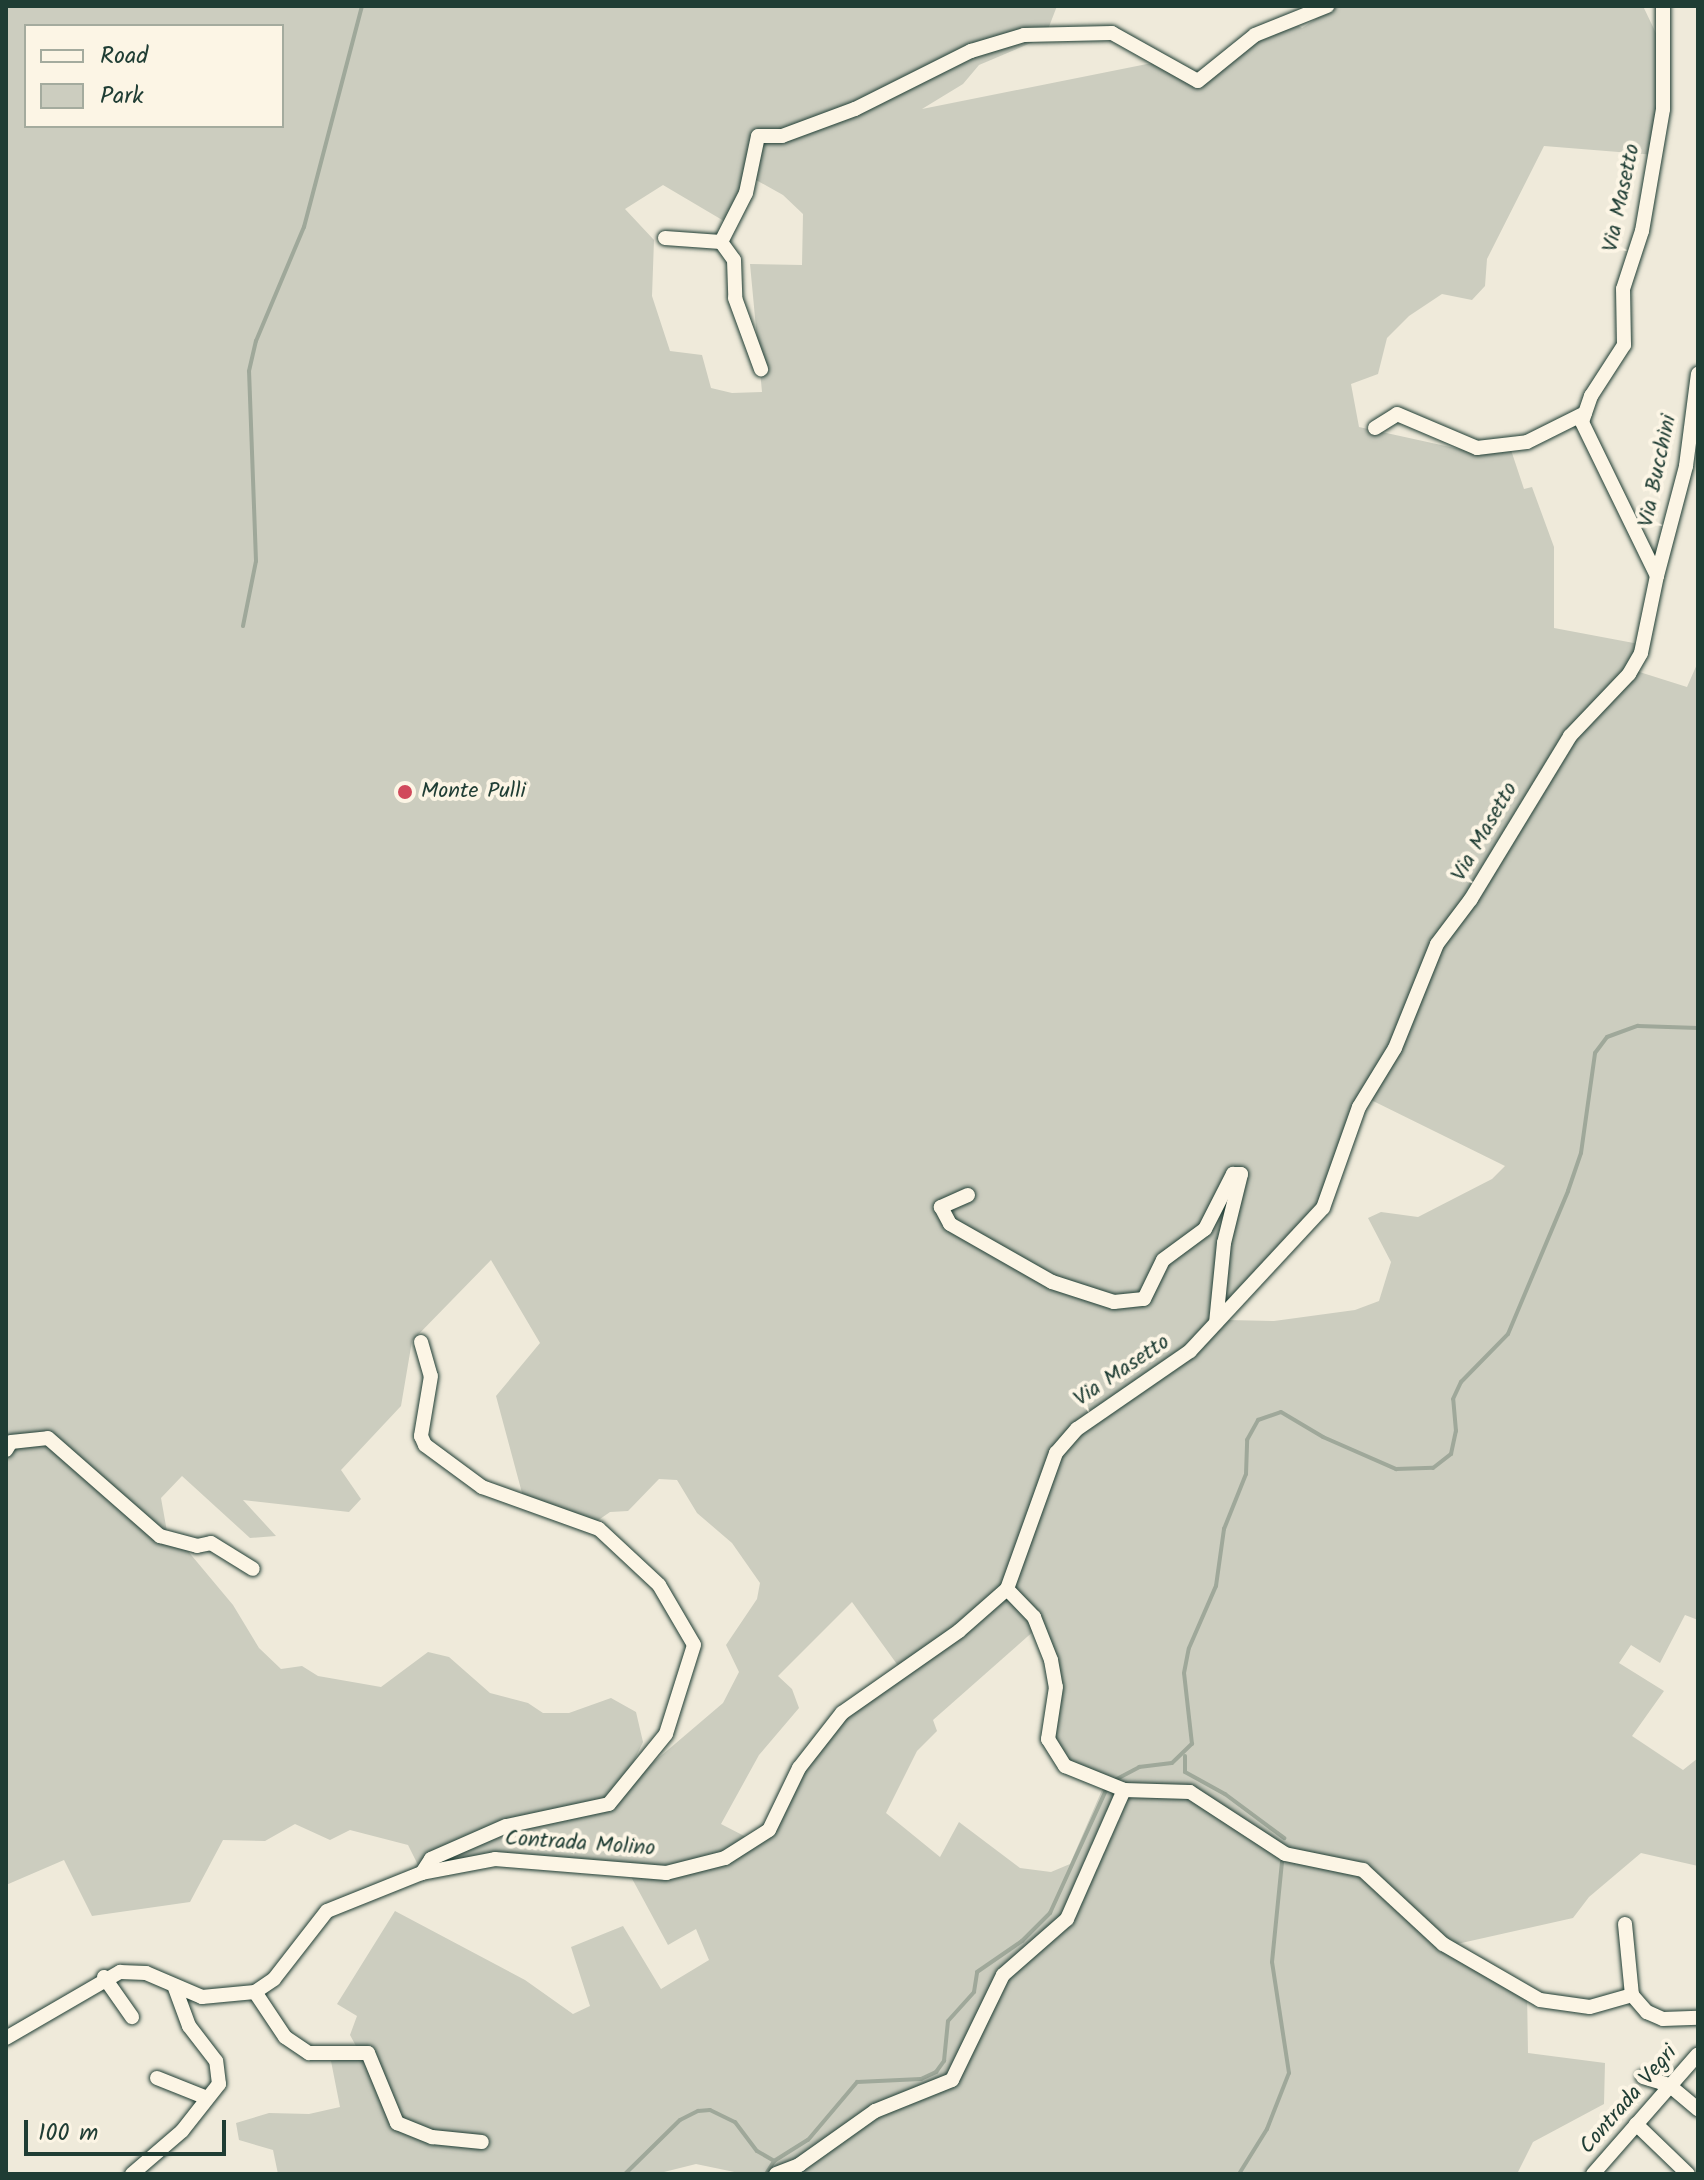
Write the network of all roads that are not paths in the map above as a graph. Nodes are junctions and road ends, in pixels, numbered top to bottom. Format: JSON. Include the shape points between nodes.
{"nodes":[{"id":1,"x":1327,"y":6,"type":"edge"},
{"id":2,"x":1663,"y":6,"type":"edge"},
{"id":3,"x":665,"y":238,"type":"dead end"},
{"id":4,"x":721,"y":242,"type":"junction"},
{"id":5,"x":761,"y":369,"type":"dead end"},
{"id":6,"x":1698,"y":374,"type":"edge"},
{"id":7,"x":1585,"y":413,"type":"junction"},
{"id":8,"x":1375,"y":428,"type":"dead end"},
{"id":9,"x":1657,"y":576,"type":"junction"},
{"id":10,"x":968,"y":1195,"type":"dead end"},
{"id":11,"x":1216,"y":1324,"type":"junction"},
{"id":12,"x":421,"y":1342,"type":"dead end"},
{"id":13,"x":6,"y":1450,"type":"edge"},
{"id":14,"x":253,"y":1569,"type":"dead end"},
{"id":15,"x":1007,"y":1589,"type":"junction"},
{"id":16,"x":1122,"y":1789,"type":"junction"},
{"id":17,"x":422,"y":1873,"type":"junction"},
{"id":18,"x":1625,"y":1924,"type":"dead end"},
{"id":19,"x":104,"y":1977,"type":"junction"},
{"id":20,"x":175,"y":1988,"type":"junction"},
{"id":21,"x":255,"y":1992,"type":"junction"},
{"id":22,"x":1632,"y":1995,"type":"junction"},
{"id":23,"x":132,"y":2017,"type":"dead end"},
{"id":24,"x":1698,"y":2018,"type":"edge"},
{"id":25,"x":6,"y":2038,"type":"edge"},
{"id":26,"x":1698,"y":2054,"type":"edge"},
{"id":27,"x":1643,"y":2077,"type":"dead end"},
{"id":28,"x":157,"y":2078,"type":"dead end"},
{"id":29,"x":1669,"y":2085,"type":"junction"},
{"id":30,"x":207,"y":2098,"type":"junction"},
{"id":31,"x":1698,"y":2109,"type":"edge"},
{"id":32,"x":1636,"y":2124,"type":"junction"},
{"id":33,"x":482,"y":2142,"type":"dead end"},
{"id":34,"x":132,"y":2174,"type":"edge"},
{"id":35,"x":776,"y":2174,"type":"edge"},
{"id":36,"x":1593,"y":2174,"type":"edge"},
{"id":37,"x":1688,"y":2174,"type":"edge"}],
"edges":[{"from":1,"to":4,"type":"street","via":[[1255,35],[1198,81],[1112,33],[1024,35],[971,51],[855,109],[782,136],[758,136],[746,193]]},
{"from":2,"to":7,"type":"street","name":"Via Masetto","via":[[1663,109],[1642,231],[1623,289],[1624,345]]},
{"from":3,"to":4,"type":"street"},
{"from":4,"to":5,"type":"street","via":[[734,260],[735,298]]},
{"from":6,"to":9,"type":"street","name":"Via Bucchini","via":[[1686,466]]},
{"from":7,"to":8,"type":"street","via":[[1527,442],[1477,448],[1397,414]]},
{"from":7,"to":9,"type":"street","via":[[1583,431]]},
{"from":9,"to":11,"type":"street","name":"Via Masetto","via":[[1641,653],[1629,674],[1570,736],[1471,899],[1437,944],[1395,1048],[1359,1107],[1323,1208]]},
{"from":10,"to":11,"type":"street","via":[[941,1207],[950,1224],[1052,1282],[1114,1302],[1144,1299],[1163,1260],[1205,1229],[1233,1174],[1241,1174],[1224,1243]]},
{"from":11,"to":15,"type":"street","name":"Via Masetto","via":[[1190,1351],[1077,1429],[1056,1453]]},
{"from":12,"to":17,"type":"street","via":[[431,1376],[421,1436],[425,1445],[482,1487],[599,1529],[659,1585],[694,1645],[666,1734],[609,1804],[506,1826],[431,1859]]},
{"from":13,"to":14,"type":"street","via":[[11,1442],[48,1438],[160,1536],[197,1546],[211,1543]]},
{"from":15,"to":16,"type":"street","via":[[1034,1617],[1051,1660],[1056,1687],[1047,1730],[1054,1754],[1065,1766]]},
{"from":15,"to":17,"type":"street","name":"Contrada Molino","via":[[959,1631],[842,1713],[799,1768],[769,1830],[725,1858],[666,1873],[495,1859]]},
{"from":16,"to":22,"type":"street","via":[[1190,1792],[1285,1854],[1363,1870],[1443,1944],[1540,2000],[1590,2007]]},
{"from":16,"to":35,"type":"street","via":[[1067,1919],[1003,1975],[952,2080],[875,2111],[799,2165]]},
{"from":17,"to":21,"type":"street","name":"Contrada Molino","via":[[327,1911],[274,1979]]},
{"from":18,"to":22,"type":"street"},
{"from":19,"to":20,"type":"street","via":[[146,1973]]},
{"from":19,"to":23,"type":"street"},
{"from":19,"to":25,"type":"street"},
{"from":20,"to":21,"type":"street","via":[[202,1997]]},
{"from":20,"to":30,"type":"street","via":[[189,2026],[216,2061],[219,2084]]},
{"from":21,"to":33,"type":"street","via":[[285,2037],[309,2053],[368,2053],[397,2123],[432,2137]]},
{"from":22,"to":24,"type":"street","name":"Contrada Vegri","via":[[1647,2012],[1663,2019]]},
{"from":26,"to":29,"type":"street","name":"Contrada Vegri"},
{"from":27,"to":29,"type":"street"},
{"from":28,"to":30,"type":"street"},
{"from":29,"to":31,"type":"street"},
{"from":29,"to":32,"type":"street","name":"Contrada Vegri"},
{"from":30,"to":34,"type":"street","via":[[182,2131]]},
{"from":32,"to":36,"type":"street","name":"Contrada Vegri"},
{"from":32,"to":37,"type":"street"}]}
